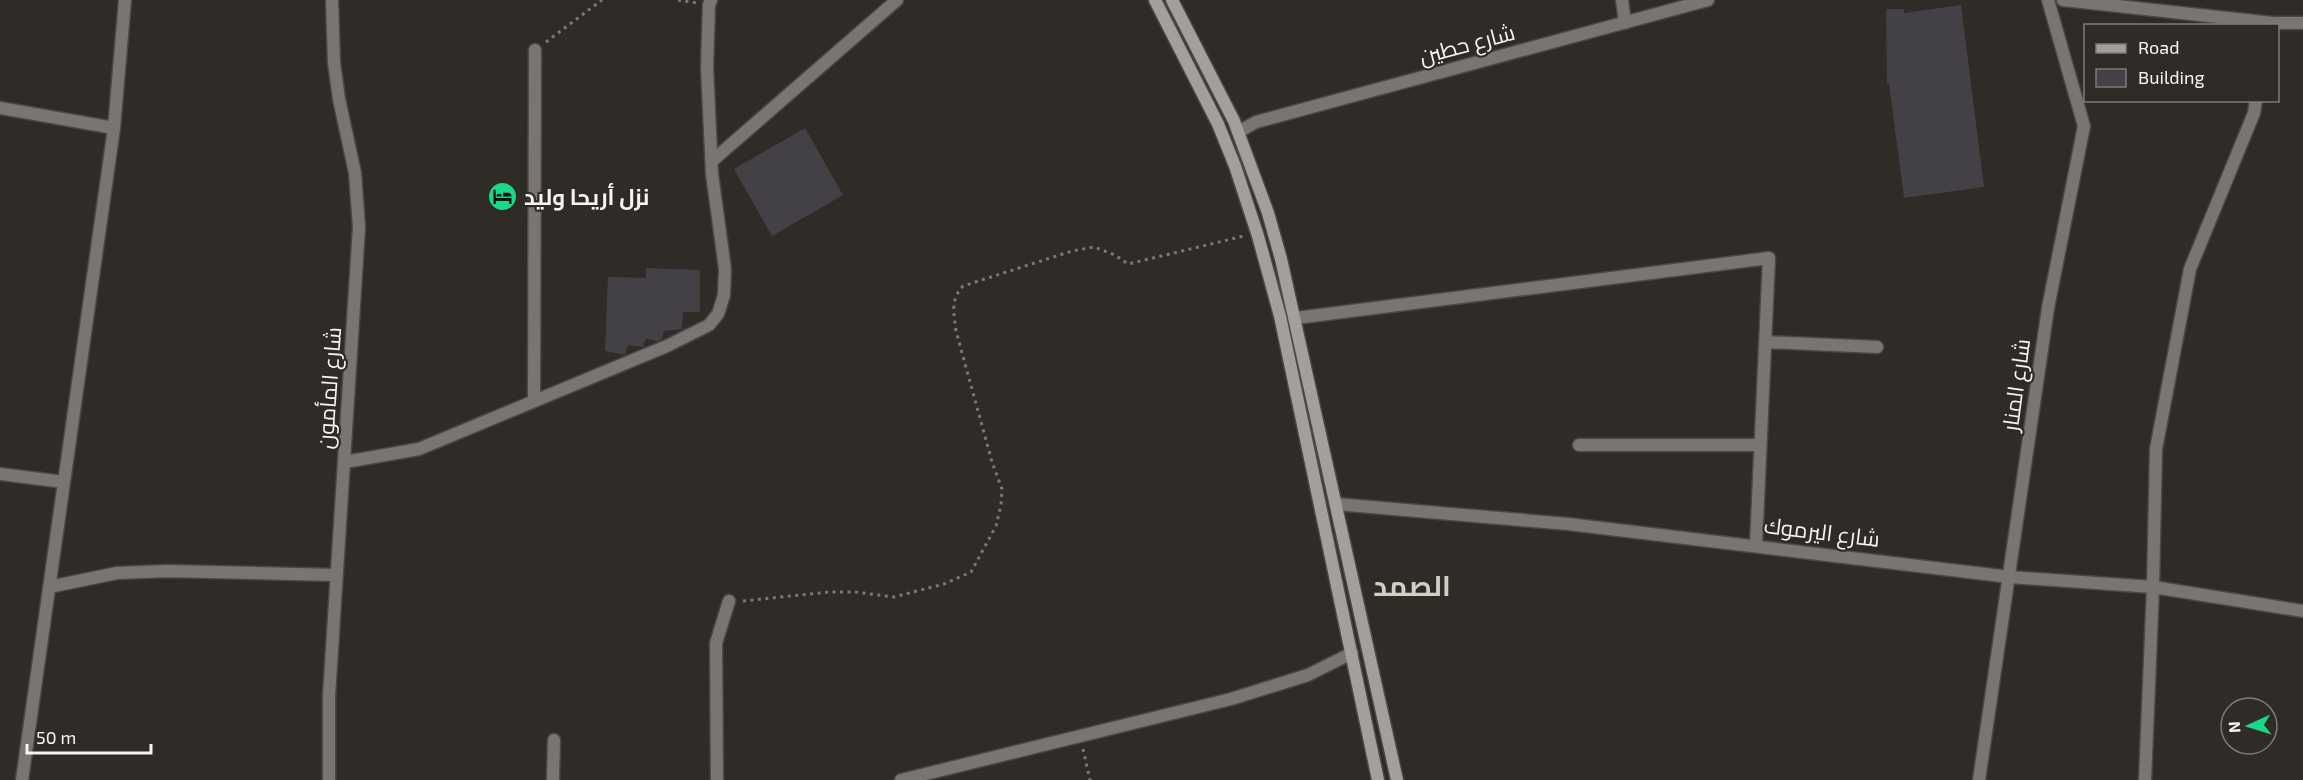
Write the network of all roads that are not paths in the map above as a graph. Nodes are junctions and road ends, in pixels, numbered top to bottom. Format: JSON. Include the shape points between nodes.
{"nodes":[{"id":1,"x":125,"y":0,"type":"edge"},
{"id":2,"x":332,"y":0,"type":"edge"},
{"id":3,"x":711,"y":0,"type":"edge"},
{"id":4,"x":897,"y":0,"type":"edge"},
{"id":5,"x":1155,"y":0,"type":"edge"},
{"id":6,"x":1172,"y":0,"type":"edge"},
{"id":7,"x":1622,"y":0,"type":"edge"},
{"id":8,"x":1708,"y":0,"type":"edge"},
{"id":9,"x":2048,"y":0,"type":"edge"},
{"id":10,"x":2063,"y":0,"type":"edge"},
{"id":11,"x":1625,"y":22,"type":"junction"},
{"id":12,"x":2303,"y":23,"type":"edge"},
{"id":13,"x":2272,"y":24,"type":"edge"},
{"id":14,"x":535,"y":50,"type":"road end"},
{"id":15,"x":2256,"y":102,"type":"edge"},
{"id":16,"x":0,"y":108,"type":"edge"},
{"id":17,"x":114,"y":128,"type":"junction"},
{"id":18,"x":1238,"y":132,"type":"junction"},
{"id":19,"x":712,"y":161,"type":"junction"},
{"id":20,"x":1296,"y":318,"type":"junction"},
{"id":21,"x":1765,"y":342,"type":"junction"},
{"id":22,"x":1877,"y":347,"type":"dead end"},
{"id":23,"x":534,"y":401,"type":"junction"},
{"id":24,"x":1579,"y":445,"type":"dead end"},
{"id":25,"x":1760,"y":445,"type":"junction"},
{"id":26,"x":345,"y":462,"type":"junction"},
{"id":27,"x":0,"y":474,"type":"edge"},
{"id":28,"x":64,"y":482,"type":"junction"},
{"id":29,"x":1336,"y":504,"type":"junction"},
{"id":30,"x":1756,"y":545,"type":"junction"},
{"id":31,"x":336,"y":575,"type":"junction"},
{"id":32,"x":2010,"y":577,"type":"junction"},
{"id":33,"x":49,"y":587,"type":"junction"},
{"id":34,"x":2153,"y":587,"type":"junction"},
{"id":35,"x":729,"y":601,"type":"road end"},
{"id":36,"x":2303,"y":611,"type":"edge"},
{"id":37,"x":1352,"y":653,"type":"junction"},
{"id":38,"x":554,"y":740,"type":"dead end"},
{"id":39,"x":22,"y":780,"type":"edge"},
{"id":40,"x":329,"y":780,"type":"edge"},
{"id":41,"x":552,"y":780,"type":"edge"},
{"id":42,"x":717,"y":780,"type":"edge"},
{"id":43,"x":902,"y":780,"type":"edge"},
{"id":44,"x":1378,"y":780,"type":"edge"},
{"id":45,"x":1397,"y":780,"type":"edge"},
{"id":46,"x":1978,"y":780,"type":"edge"},
{"id":47,"x":2145,"y":780,"type":"edge"}],
"edges":[{"from":1,"to":17,"type":"street"},
{"from":2,"to":26,"type":"street","name":"شارع المأمون","via":[[334,63],[355,173],[359,227]]},
{"from":3,"to":19,"type":"street","via":[[707,67]]},
{"from":4,"to":19,"type":"street"},
{"from":5,"to":37,"type":"main road","via":[[1218,124],[1257,232],[1280,316]]},
{"from":6,"to":18,"type":"main road"},
{"from":7,"to":11,"type":"street"},
{"from":8,"to":11,"type":"street","name":"شارع حطين"},
{"from":9,"to":32,"type":"street","name":"شارع المنار","via":[[2084,126],[2048,308]]},
{"from":10,"to":13,"type":"street"},
{"from":11,"to":18,"type":"street","name":"شارع حطين","via":[[1256,122]]},
{"from":12,"to":13,"type":"street"},
{"from":14,"to":23,"type":"street"},
{"from":15,"to":34,"type":"street","via":[[2190,269],[2156,449]]},
{"from":16,"to":17,"type":"street"},
{"from":17,"to":28,"type":"street"},
{"from":18,"to":20,"type":"main road","via":[[1268,213]]},
{"from":19,"to":23,"type":"street","via":[[725,269],[724,295],[718,314],[709,325],[667,346]]},
{"from":20,"to":21,"type":"street","via":[[1768,258]]},
{"from":20,"to":29,"type":"main road"},
{"from":21,"to":22,"type":"street"},
{"from":21,"to":25,"type":"street"},
{"from":23,"to":26,"type":"street","via":[[419,449]]},
{"from":24,"to":25,"type":"street"},
{"from":25,"to":30,"type":"street"},
{"from":26,"to":31,"type":"street","name":"شارع المأمون"},
{"from":27,"to":28,"type":"street"},
{"from":28,"to":33,"type":"street"},
{"from":29,"to":30,"type":"street","name":"شارع اليرموك"},
{"from":29,"to":45,"type":"main road"},
{"from":30,"to":32,"type":"street","name":"شارع اليرموك"},
{"from":31,"to":33,"type":"street","via":[[117,573]]},
{"from":31,"to":40,"type":"street","name":"شارع المأمون"},
{"from":32,"to":34,"type":"street","name":"شارع اليرموك"},
{"from":32,"to":46,"type":"street","name":"شارع المنار"},
{"from":33,"to":39,"type":"street"},
{"from":34,"to":36,"type":"street","name":"شارع اليرموك"},
{"from":34,"to":47,"type":"street"},
{"from":35,"to":42,"type":"street","via":[[716,644]]},
{"from":37,"to":43,"type":"street","via":[[1308,675],[1231,699]]},
{"from":37,"to":44,"type":"main road"},
{"from":38,"to":41,"type":"street"}]}
